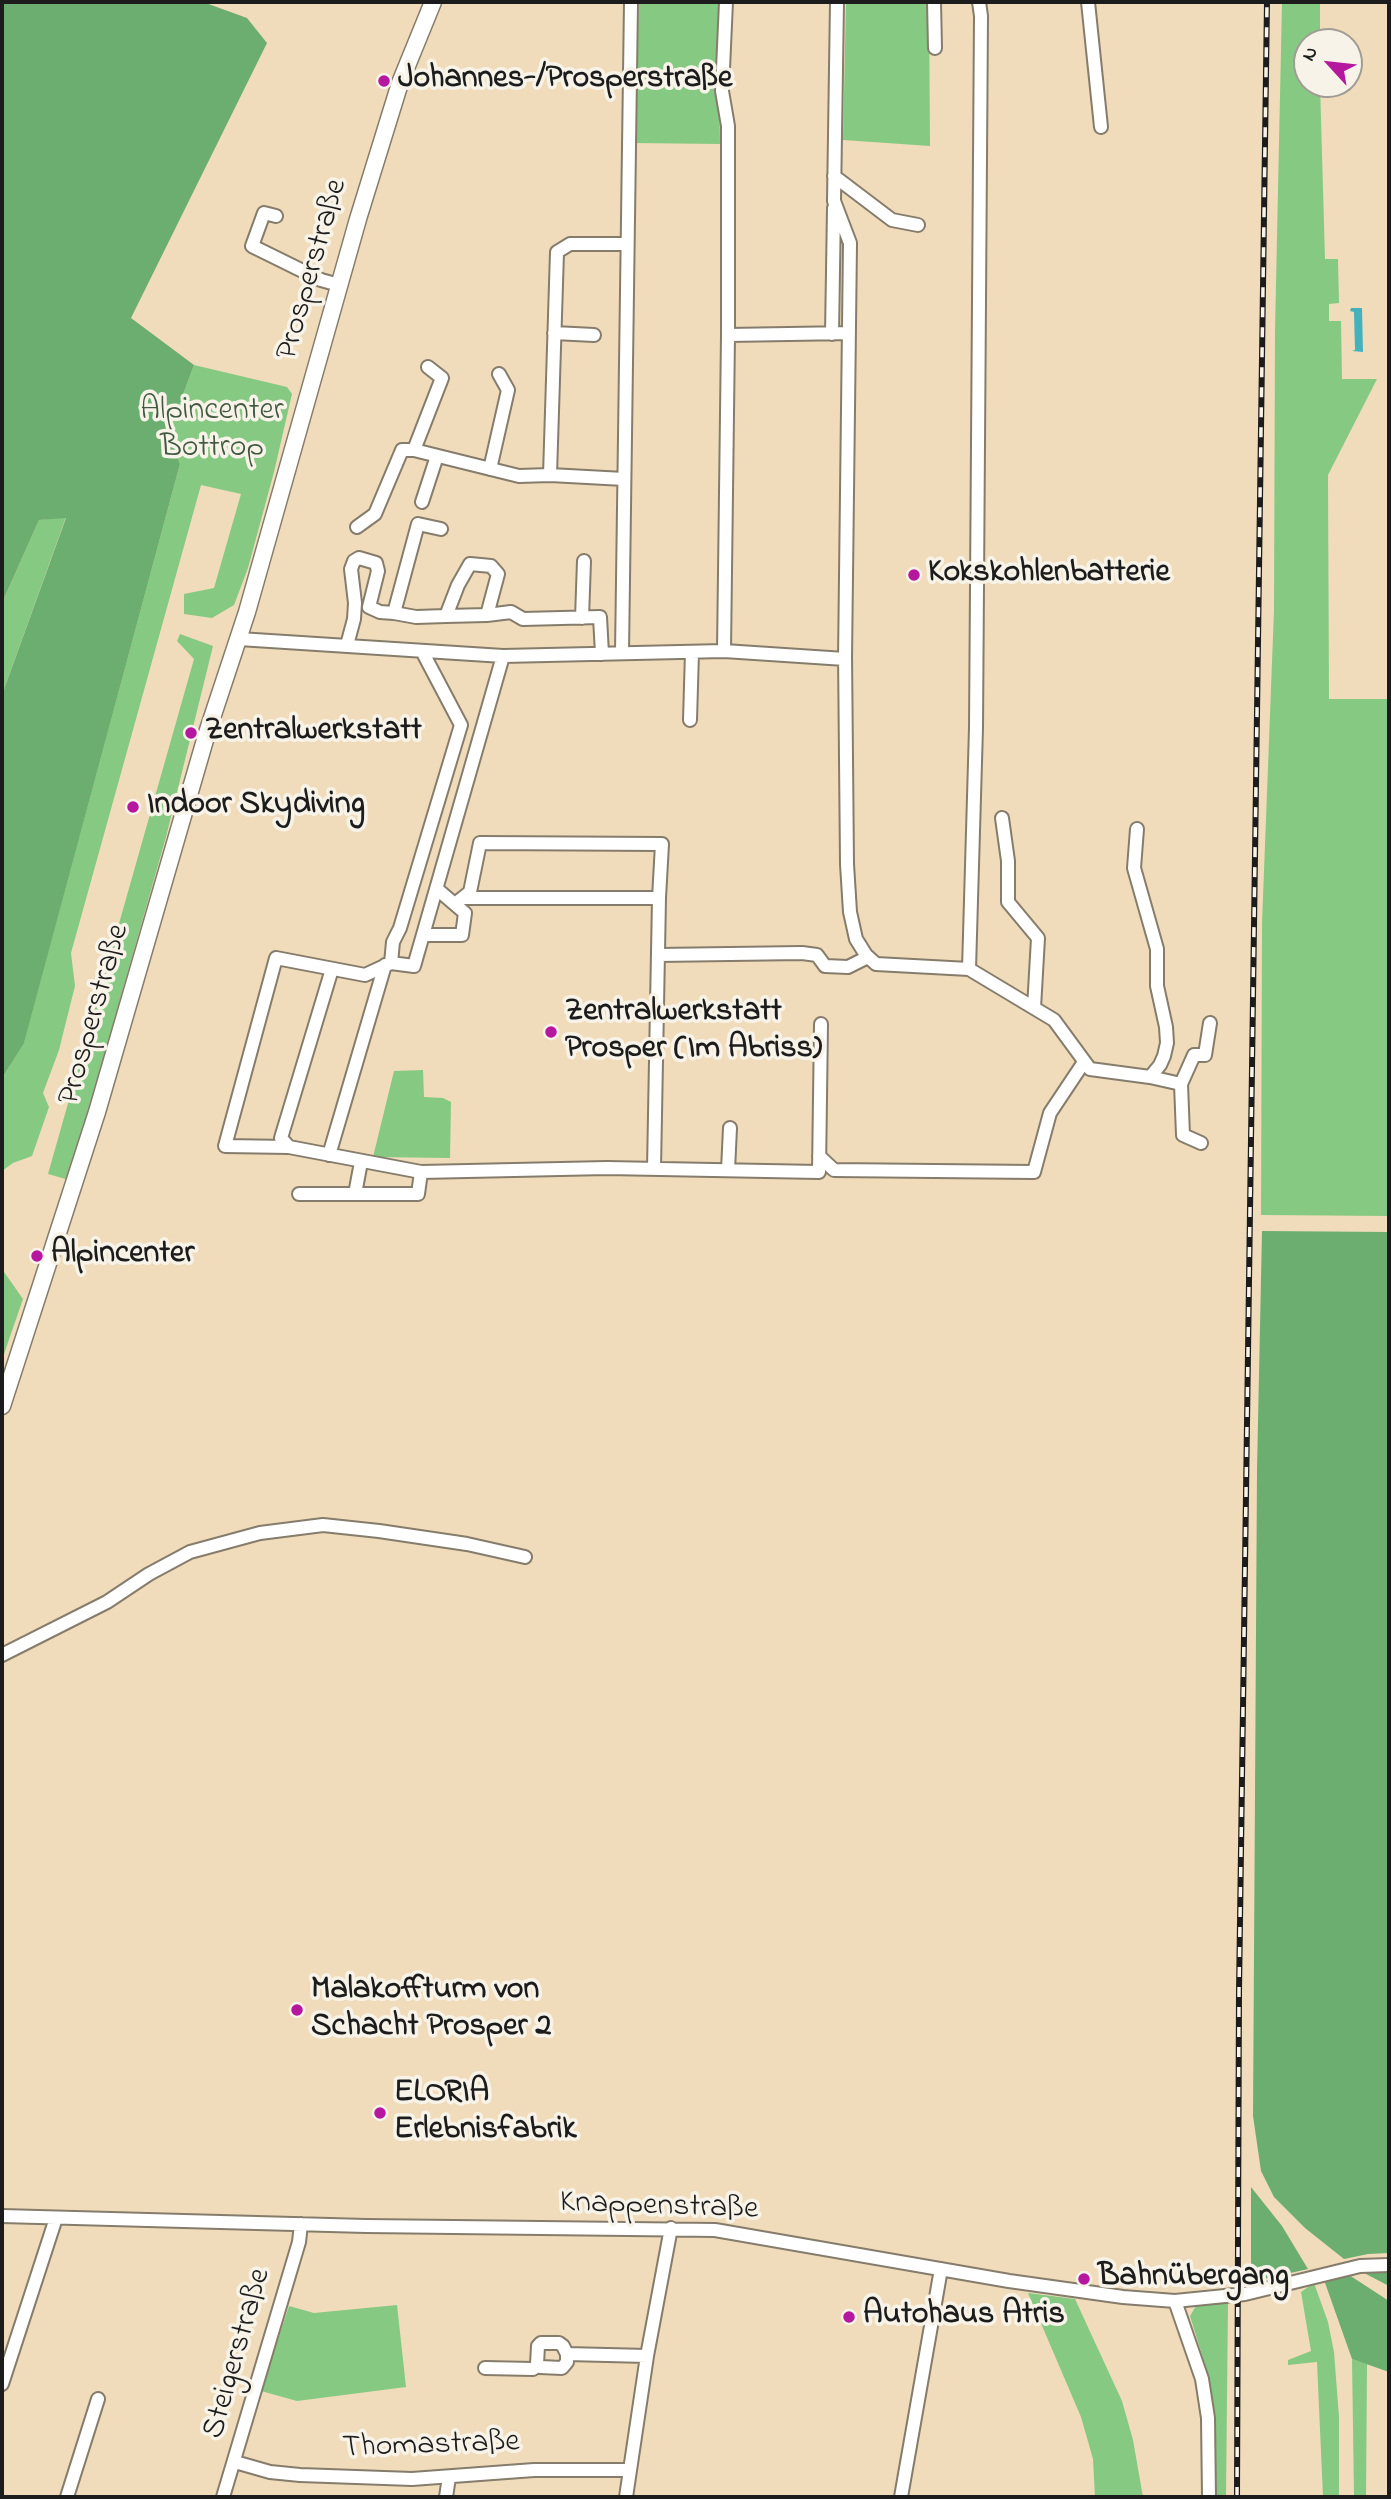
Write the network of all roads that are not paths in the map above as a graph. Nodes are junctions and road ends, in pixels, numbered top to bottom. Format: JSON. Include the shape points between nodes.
{"nodes":[{"id":1,"x":433,"y":2,"type":"edge"},
{"id":2,"x":631,"y":2,"type":"edge"},
{"id":3,"x":726,"y":2,"type":"edge"},
{"id":4,"x":837,"y":2,"type":"edge"},
{"id":5,"x":934,"y":2,"type":"edge"},
{"id":6,"x":979,"y":2,"type":"edge"},
{"id":7,"x":1088,"y":2,"type":"edge"},
{"id":8,"x":935,"y":48,"type":"dead end"},
{"id":9,"x":1101,"y":127,"type":"dead end"},
{"id":10,"x":834,"y":176,"type":"junction"},
{"id":11,"x":834,"y":201,"type":"junction"},
{"id":12,"x":276,"y":216,"type":"dead end"},
{"id":13,"x":918,"y":225,"type":"dead end"},
{"id":14,"x":627,"y":244,"type":"junction"},
{"id":15,"x":339,"y":285,"type":"junction"},
{"id":16,"x":554,"y":333,"type":"junction"},
{"id":17,"x":849,"y":333,"type":"junction"},
{"id":18,"x":832,"y":334,"type":"junction"},
{"id":19,"x":594,"y":335,"type":"dead end"},
{"id":20,"x":728,"y":335,"type":"junction"},
{"id":21,"x":428,"y":366,"type":"dead end"},
{"id":22,"x":499,"y":374,"type":"dead end"},
{"id":23,"x":414,"y":450,"type":"junction"},
{"id":24,"x":437,"y":456,"type":"junction"},
{"id":25,"x":489,"y":469,"type":"junction"},
{"id":26,"x":550,"y":475,"type":"junction"},
{"id":27,"x":624,"y":479,"type":"junction"},
{"id":28,"x":422,"y":502,"type":"dead end"},
{"id":29,"x":357,"y":527,"type":"dead end"},
{"id":30,"x":442,"y":530,"type":"dead end"},
{"id":31,"x":584,"y":562,"type":"dead end"},
{"id":32,"x":394,"y":613,"type":"junction"},
{"id":33,"x":487,"y":615,"type":"junction"},
{"id":34,"x":446,"y":616,"type":"junction"},
{"id":35,"x":582,"y":618,"type":"junction"},
{"id":36,"x":239,"y":639,"type":"junction"},
{"id":37,"x":346,"y":645,"type":"junction"},
{"id":38,"x":845,"y":648,"type":"junction"},
{"id":39,"x":422,"y":651,"type":"junction"},
{"id":40,"x":724,"y":651,"type":"junction"},
{"id":41,"x":692,"y":652,"type":"junction"},
{"id":42,"x":622,"y":653,"type":"junction"},
{"id":43,"x":602,"y":654,"type":"junction"},
{"id":44,"x":503,"y":656,"type":"junction"},
{"id":45,"x":690,"y":720,"type":"dead end"},
{"id":46,"x":1002,"y":818,"type":"dead end"},
{"id":47,"x":1138,"y":829,"type":"dead end"},
{"id":48,"x":437,"y":889,"type":"junction"},
{"id":49,"x":659,"y":898,"type":"junction"},
{"id":50,"x":459,"y":901,"type":"junction"},
{"id":51,"x":424,"y":935,"type":"junction"},
{"id":52,"x":658,"y":955,"type":"junction"},
{"id":53,"x":868,"y":957,"type":"junction"},
{"id":54,"x":388,"y":964,"type":"junction"},
{"id":55,"x":332,"y":969,"type":"junction"},
{"id":56,"x":969,"y":970,"type":"junction"},
{"id":57,"x":1034,"y":1008,"type":"junction"},
{"id":58,"x":1210,"y":1023,"type":"dead end"},
{"id":59,"x":821,"y":1024,"type":"dead end"},
{"id":60,"x":1084,"y":1062,"type":"junction"},
{"id":61,"x":1150,"y":1077,"type":"junction"},
{"id":62,"x":1181,"y":1084,"type":"junction"},
{"id":63,"x":730,"y":1128,"type":"dead end"},
{"id":64,"x":1201,"y":1143,"type":"dead end"},
{"id":65,"x":289,"y":1147,"type":"junction"},
{"id":66,"x":329,"y":1155,"type":"junction"},
{"id":67,"x":819,"y":1156,"type":"junction"},
{"id":68,"x":361,"y":1162,"type":"junction"},
{"id":69,"x":654,"y":1169,"type":"junction"},
{"id":70,"x":727,"y":1170,"type":"junction"},
{"id":71,"x":421,"y":1172,"type":"junction"},
{"id":72,"x":299,"y":1194,"type":"dead end"},
{"id":73,"x":355,"y":1194,"type":"junction"},
{"id":74,"x":2,"y":1406,"type":"edge"},
{"id":75,"x":525,"y":1557,"type":"dead end"},
{"id":76,"x":2,"y":1655,"type":"edge"},
{"id":77,"x":2,"y":2216,"type":"edge"},
{"id":78,"x":56,"y":2218,"type":"junction"},
{"id":79,"x":301,"y":2224,"type":"junction"},
{"id":80,"x":671,"y":2228,"type":"junction"},
{"id":81,"x":1389,"y":2265,"type":"edge"},
{"id":82,"x":941,"y":2269,"type":"junction"},
{"id":83,"x":1175,"y":2301,"type":"junction"},
{"id":84,"x":567,"y":2354,"type":"junction"},
{"id":85,"x":647,"y":2356,"type":"junction"},
{"id":86,"x":538,"y":2365,"type":"junction"},
{"id":87,"x":485,"y":2368,"type":"dead end"},
{"id":88,"x":2,"y":2384,"type":"edge"},
{"id":89,"x":98,"y":2399,"type":"dead end"},
{"id":90,"x":235,"y":2462,"type":"junction"},
{"id":91,"x":630,"y":2470,"type":"junction"},
{"id":92,"x":449,"y":2477,"type":"junction"},
{"id":93,"x":67,"y":2497,"type":"edge"},
{"id":94,"x":223,"y":2497,"type":"edge"},
{"id":95,"x":446,"y":2497,"type":"edge"},
{"id":96,"x":626,"y":2497,"type":"edge"},
{"id":97,"x":901,"y":2497,"type":"edge"},
{"id":98,"x":1209,"y":2497,"type":"edge"}],
"edges":[{"from":1,"to":15,"type":"main road","name":"Prosperstraße","via":[[400,83]]},
{"from":2,"to":14,"type":"street"},
{"from":3,"to":20,"type":"street","via":[[722,90],[727,126]]},
{"from":4,"to":10,"type":"street"},
{"from":5,"to":8,"type":"street"},
{"from":6,"to":56,"type":"street","via":[[976,714]]},
{"from":7,"to":9,"type":"street"},
{"from":10,"to":11,"type":"street"},
{"from":10,"to":13,"type":"street","via":[[892,220]]},
{"from":11,"to":17,"type":"street","via":[[850,243]]},
{"from":11,"to":18,"type":"street"},
{"from":12,"to":15,"type":"street","via":[[264,213],[253,246]]},
{"from":14,"to":16,"type":"street","via":[[570,244],[557,252]]},
{"from":14,"to":27,"type":"street"},
{"from":15,"to":36,"type":"main road","name":"Prosperstraße"},
{"from":16,"to":19,"type":"street"},
{"from":16,"to":26,"type":"street"},
{"from":17,"to":18,"type":"street"},
{"from":17,"to":38,"type":"street"},
{"from":18,"to":20,"type":"street"},
{"from":20,"to":40,"type":"street"},
{"from":21,"to":23,"type":"street","via":[[442,378]]},
{"from":22,"to":25,"type":"street","via":[[508,390]]},
{"from":23,"to":24,"type":"street"},
{"from":23,"to":29,"type":"street","via":[[402,450],[375,514]]},
{"from":24,"to":25,"type":"street"},
{"from":24,"to":28,"type":"street"},
{"from":25,"to":26,"type":"street","via":[[519,476]]},
{"from":26,"to":27,"type":"street"},
{"from":27,"to":42,"type":"street"},
{"from":30,"to":32,"type":"street","via":[[418,524]]},
{"from":31,"to":35,"type":"street"},
{"from":32,"to":34,"type":"street"},
{"from":32,"to":37,"type":"street","via":[[369,607],[378,571],[376,563],[359,558],[351,569],[354,619]]},
{"from":33,"to":34,"type":"street"},
{"from":33,"to":34,"type":"street","via":[[498,574],[491,566],[478,563],[470,564]]},
{"from":33,"to":35,"type":"street","via":[[511,612],[523,619]]},
{"from":35,"to":43,"type":"street","via":[[600,617]]},
{"from":36,"to":37,"type":"street"},
{"from":36,"to":74,"type":"main road","name":"Prosperstraße","via":[[207,733],[97,1112]]},
{"from":37,"to":39,"type":"street"},
{"from":38,"to":40,"type":"street","via":[[845,659]]},
{"from":38,"to":53,"type":"street","via":[[850,912],[856,939]]},
{"from":39,"to":44,"type":"street"},
{"from":39,"to":54,"type":"street","via":[[461,725]]},
{"from":40,"to":41,"type":"street"},
{"from":41,"to":42,"type":"street"},
{"from":41,"to":45,"type":"street"},
{"from":42,"to":43,"type":"street"},
{"from":43,"to":44,"type":"street"},
{"from":44,"to":48,"type":"street"},
{"from":46,"to":57,"type":"street","via":[[1008,902],[1038,938]]},
{"from":47,"to":61,"type":"street","via":[[1134,868],[1157,949],[1157,986],[1167,1043],[1160,1066]]},
{"from":48,"to":50,"type":"street"},
{"from":48,"to":51,"type":"street"},
{"from":49,"to":50,"type":"street"},
{"from":49,"to":50,"type":"street","via":[[662,844],[480,843],[470,892]]},
{"from":49,"to":52,"type":"street"},
{"from":50,"to":51,"type":"street","via":[[465,913],[462,935]]},
{"from":51,"to":54,"type":"street","via":[[414,967]]},
{"from":52,"to":53,"type":"street","via":[[802,953],[836,967],[848,967]]},
{"from":52,"to":69,"type":"street"},
{"from":53,"to":56,"type":"street","via":[[876,964]]},
{"from":54,"to":55,"type":"street","via":[[365,975]]},
{"from":54,"to":66,"type":"street"},
{"from":55,"to":65,"type":"street","via":[[281,1138]]},
{"from":55,"to":65,"type":"street","via":[[276,958],[225,1146]]},
{"from":56,"to":57,"type":"street"},
{"from":57,"to":60,"type":"street","via":[[1054,1020]]},
{"from":58,"to":62,"type":"street","via":[[1205,1055],[1194,1055]]},
{"from":59,"to":67,"type":"street"},
{"from":60,"to":61,"type":"street","via":[[1090,1069]]},
{"from":60,"to":67,"type":"street","via":[[1050,1113],[1034,1172],[834,1170]]},
{"from":61,"to":62,"type":"street"},
{"from":62,"to":64,"type":"street","via":[[1183,1135]]},
{"from":63,"to":70,"type":"street"},
{"from":65,"to":66,"type":"street"},
{"from":66,"to":68,"type":"street"},
{"from":67,"to":70,"type":"street","via":[[819,1172]]},
{"from":68,"to":71,"type":"street"},
{"from":68,"to":73,"type":"street"},
{"from":69,"to":70,"type":"street"},
{"from":69,"to":71,"type":"street"},
{"from":71,"to":73,"type":"street","via":[[418,1194]]},
{"from":72,"to":73,"type":"street"},
{"from":75,"to":76,"type":"street","via":[[467,1544],[323,1525],[260,1533],[190,1552],[107,1602]]},
{"from":77,"to":78,"type":"street","name":"Knappenstraße"},
{"from":78,"to":79,"type":"street","name":"Knappenstraße"},
{"from":78,"to":88,"type":"street"},
{"from":79,"to":80,"type":"street","name":"Knappenstraße"},
{"from":79,"to":90,"type":"street","name":"Steigerstraße"},
{"from":80,"to":82,"type":"street","name":"Knappenstraße","via":[[758,2236]]},
{"from":80,"to":85,"type":"street"},
{"from":81,"to":83,"type":"street","name":"Knappenstraße","via":[[1360,2266],[1245,2294]]},
{"from":82,"to":83,"type":"street","name":"Knappenstraße"},
{"from":82,"to":97,"type":"street"},
{"from":83,"to":98,"type":"street","via":[[1202,2378],[1208,2418]]},
{"from":84,"to":85,"type":"street"},
{"from":84,"to":86,"type":"street","via":[[562,2368]]},
{"from":84,"to":86,"type":"street","via":[[559,2343],[541,2343]]},
{"from":85,"to":91,"type":"street"},
{"from":86,"to":87,"type":"street","via":[[533,2369]]},
{"from":89,"to":93,"type":"street","via":[[82,2435]]},
{"from":90,"to":92,"type":"street","name":"Thomastraße","via":[[300,2475]]},
{"from":90,"to":94,"type":"street","name":"Steigerstraße"},
{"from":91,"to":92,"type":"street","name":"Thomastraße","via":[[534,2470]]},
{"from":91,"to":96,"type":"street"},
{"from":92,"to":95,"type":"street"}]}
